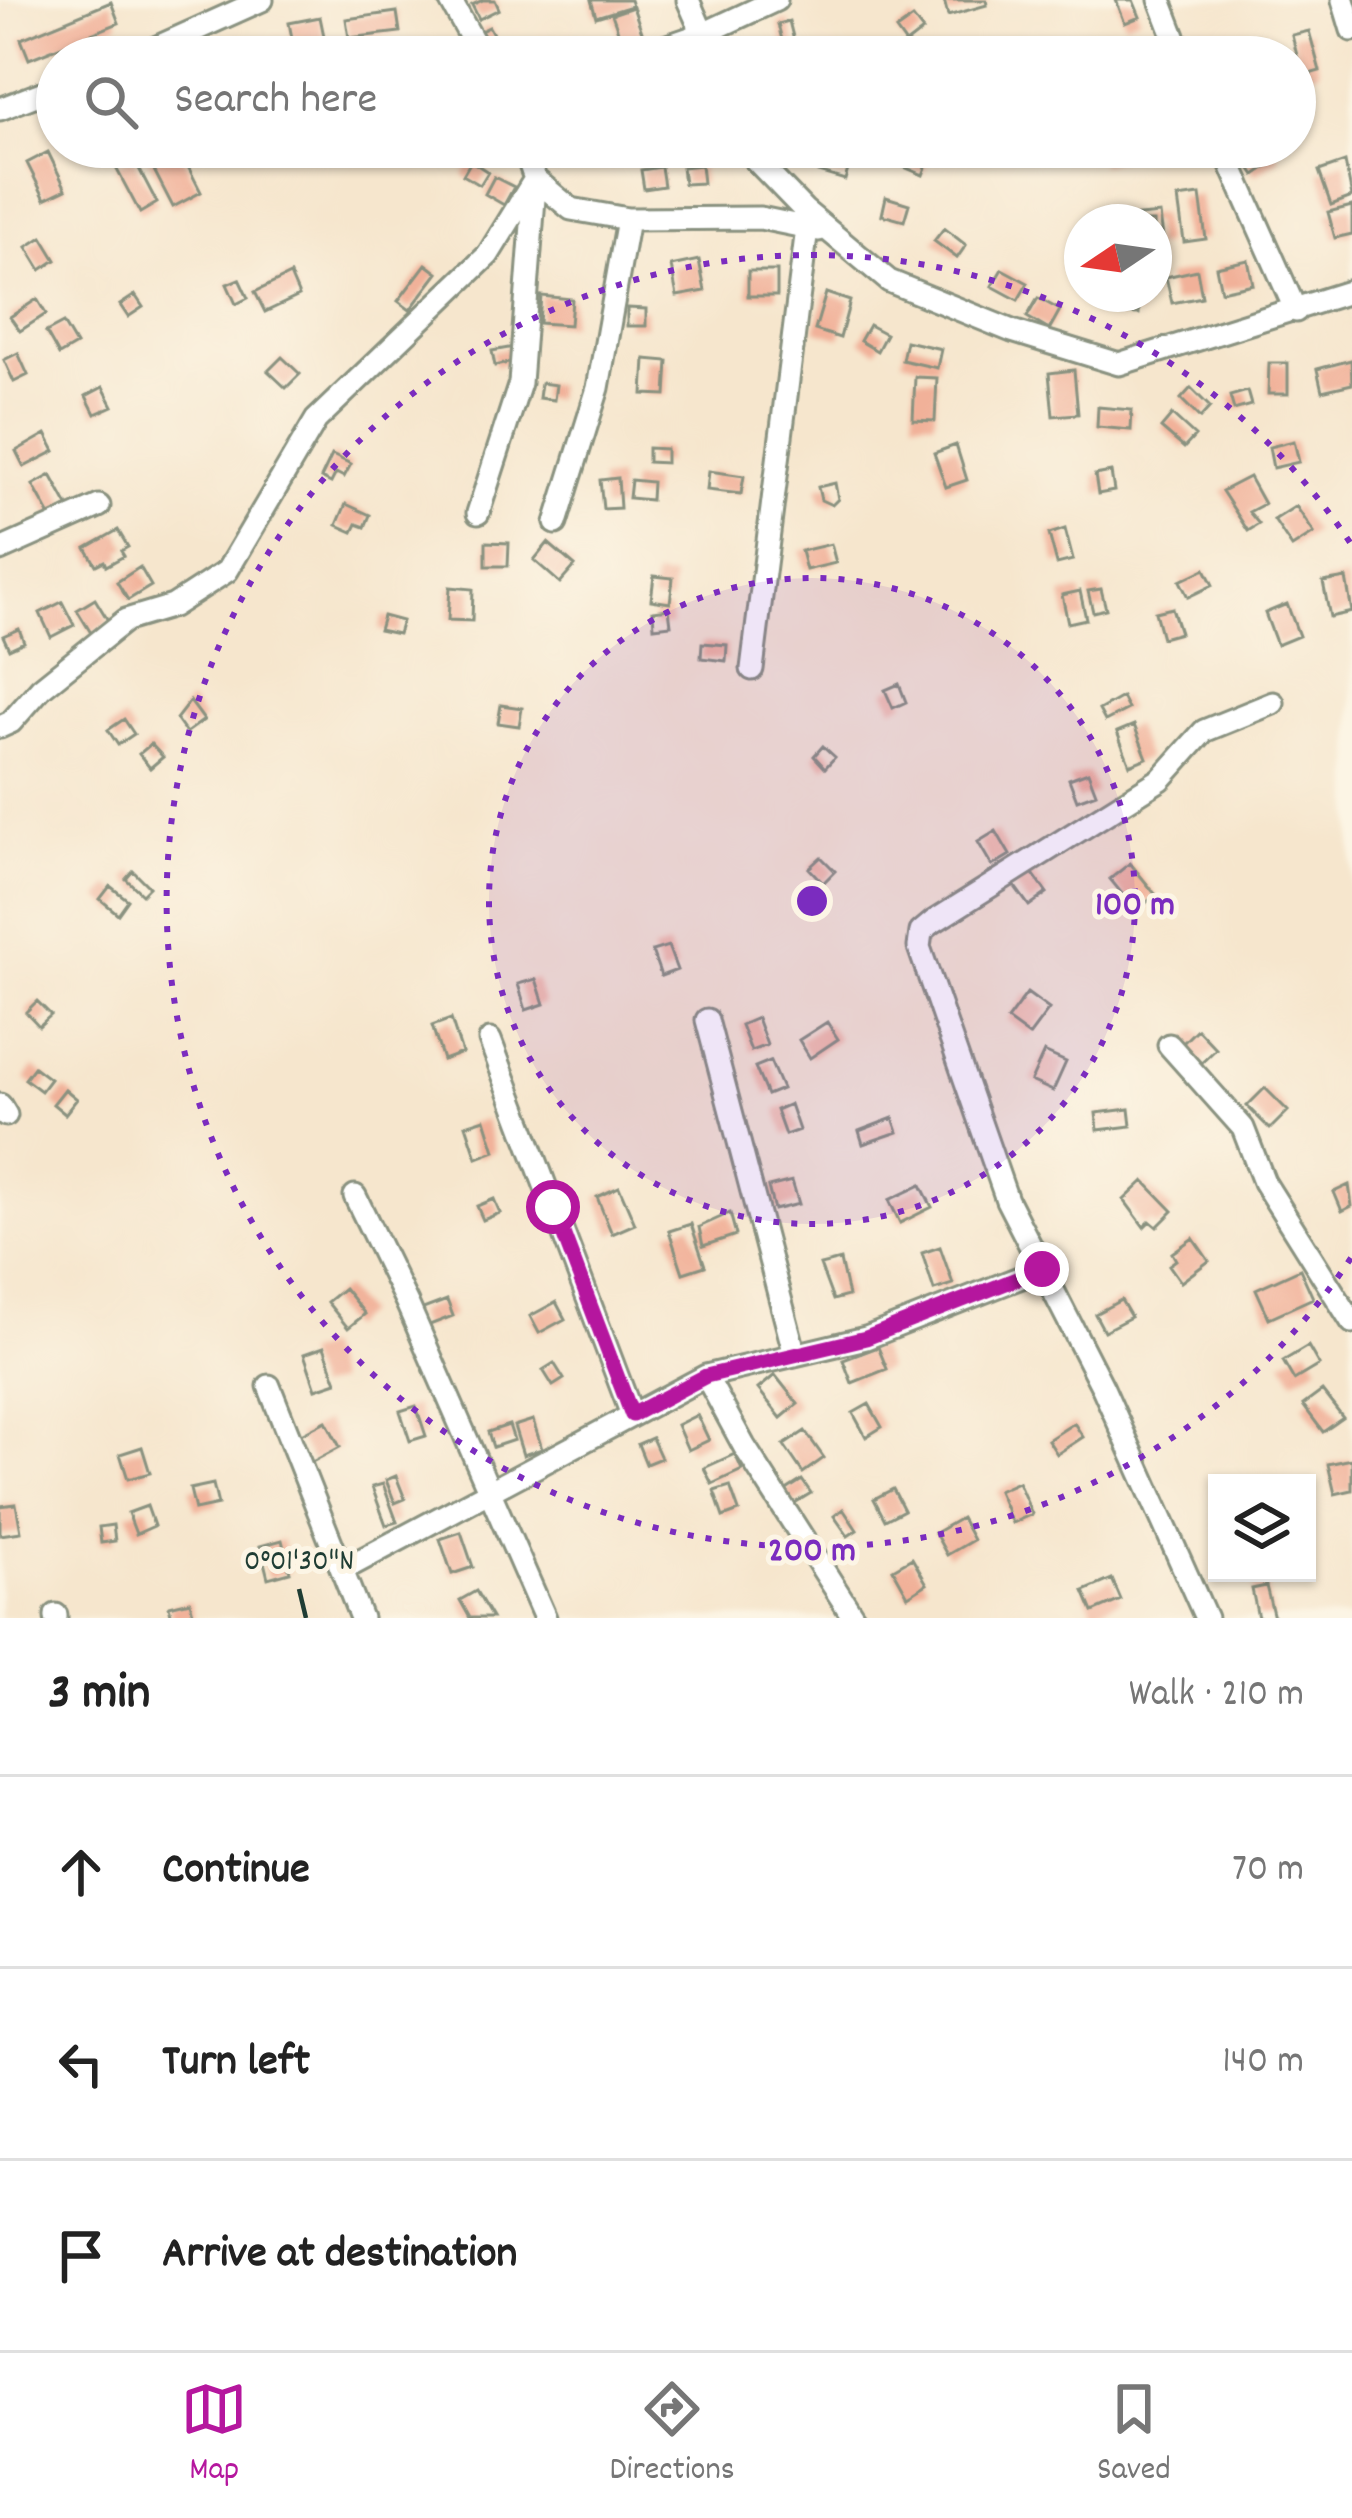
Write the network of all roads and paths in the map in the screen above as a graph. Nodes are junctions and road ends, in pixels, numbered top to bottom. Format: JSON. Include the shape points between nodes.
{"nodes":[{"id":1,"x":262,"y":0,"type":"edge"},
{"id":2,"x":450,"y":0,"type":"edge"},
{"id":3,"x":688,"y":0,"type":"edge"},
{"id":4,"x":776,"y":0,"type":"edge"},
{"id":5,"x":1160,"y":0,"type":"edge"},
{"id":6,"x":1342,"y":0,"type":"edge"},
{"id":7,"x":1352,"y":30,"type":"edge"},
{"id":8,"x":705,"y":33,"type":"junction"},
{"id":9,"x":182,"y":36,"type":"edge"},
{"id":10,"x":470,"y":36,"type":"edge"},
{"id":11,"x":696,"y":36,"type":"edge"},
{"id":12,"x":706,"y":36,"type":"edge"},
{"id":13,"x":1174,"y":36,"type":"edge"},
{"id":14,"x":36,"y":95,"type":"edge"},
{"id":15,"x":0,"y":109,"type":"edge"},
{"id":16,"x":531,"y":168,"type":"edge"},
{"id":17,"x":764,"y":168,"type":"edge"},
{"id":18,"x":1232,"y":168,"type":"edge"},
{"id":19,"x":535,"y":178,"type":"junction"},
{"id":20,"x":628,"y":219,"type":"junction"},
{"id":21,"x":807,"y":228,"type":"junction"},
{"id":22,"x":831,"y":233,"type":"junction"},
{"id":23,"x":1352,"y":291,"type":"edge"},
{"id":24,"x":1296,"y":310,"type":"junction"},
{"id":25,"x":98,"y":506,"type":"dead end"},
{"id":26,"x":478,"y":513,"type":"dead end"},
{"id":27,"x":556,"y":523,"type":"dead end"},
{"id":28,"x":0,"y":550,"type":"edge"},
{"id":29,"x":752,"y":669,"type":"dead end"},
{"id":30,"x":1274,"y":703,"type":"dead end"},
{"id":31,"x":0,"y":727,"type":"edge"},
{"id":32,"x":707,"y":1020,"type":"dead end"},
{"id":33,"x":490,"y":1040,"type":"dead end"},
{"id":34,"x":1169,"y":1045,"type":"dead end"},
{"id":35,"x":355,"y":1196,"type":"dead end"},
{"id":36,"x":1042,"y":1269,"type":"junction"},
{"id":37,"x":1352,"y":1322,"type":"edge"},
{"id":38,"x":794,"y":1355,"type":"junction"},
{"id":39,"x":706,"y":1376,"type":"junction"},
{"id":40,"x":268,"y":1386,"type":"dead end"},
{"id":41,"x":632,"y":1415,"type":"junction"},
{"id":42,"x":490,"y":1490,"type":"junction"},
{"id":43,"x":344,"y":1569,"type":"junction"},
{"id":44,"x":361,"y":1618,"type":"edge"},
{"id":45,"x":544,"y":1618,"type":"edge"},
{"id":46,"x":854,"y":1618,"type":"edge"},
{"id":47,"x":1206,"y":1618,"type":"edge"}],
"edges":[{"from":1,"to":9,"type":"street"},
{"from":2,"to":10,"type":"street"},
{"from":3,"to":8,"type":"street"},
{"from":4,"to":8,"type":"street"},
{"from":5,"to":13,"type":"street"},
{"from":6,"to":7,"type":"street"},
{"from":8,"to":11,"type":"street"},
{"from":8,"to":12,"type":"street"},
{"from":14,"to":15,"type":"street"},
{"from":16,"to":19,"type":"street"},
{"from":17,"to":22,"type":"street"},
{"from":18,"to":24,"type":"street"},
{"from":19,"to":20,"type":"street","via":[[571,209]]},
{"from":19,"to":26,"type":"street","via":[[520,383]]},
{"from":19,"to":31,"type":"street","via":[[488,255],[316,420],[227,572],[173,606],[126,620]]},
{"from":20,"to":21,"type":"street","via":[[760,218]]},
{"from":20,"to":27,"type":"street","via":[[598,388]]},
{"from":21,"to":22,"type":"street"},
{"from":21,"to":29,"type":"street"},
{"from":22,"to":24,"type":"street","via":[[889,280],[1119,364]]},
{"from":23,"to":24,"type":"street"},
{"from":25,"to":28,"type":"street"},
{"from":30,"to":36,"type":"street","via":[[1204,731],[1161,779],[921,932],[919,947],[1007,1200]]},
{"from":32,"to":38,"type":"street"},
{"from":33,"to":41,"type":"street"},
{"from":34,"to":37,"type":"street","via":[[1244,1129],[1264,1183]]},
{"from":35,"to":42,"type":"street"},
{"from":36,"to":38,"type":"street","via":[[866,1338]]},
{"from":36,"to":47,"type":"street"},
{"from":38,"to":39,"type":"street"},
{"from":39,"to":41,"type":"street"},
{"from":39,"to":46,"type":"street"},
{"from":40,"to":43,"type":"street"},
{"from":41,"to":42,"type":"street"},
{"from":42,"to":43,"type":"street"},
{"from":42,"to":45,"type":"street"},
{"from":43,"to":44,"type":"street"}]}
